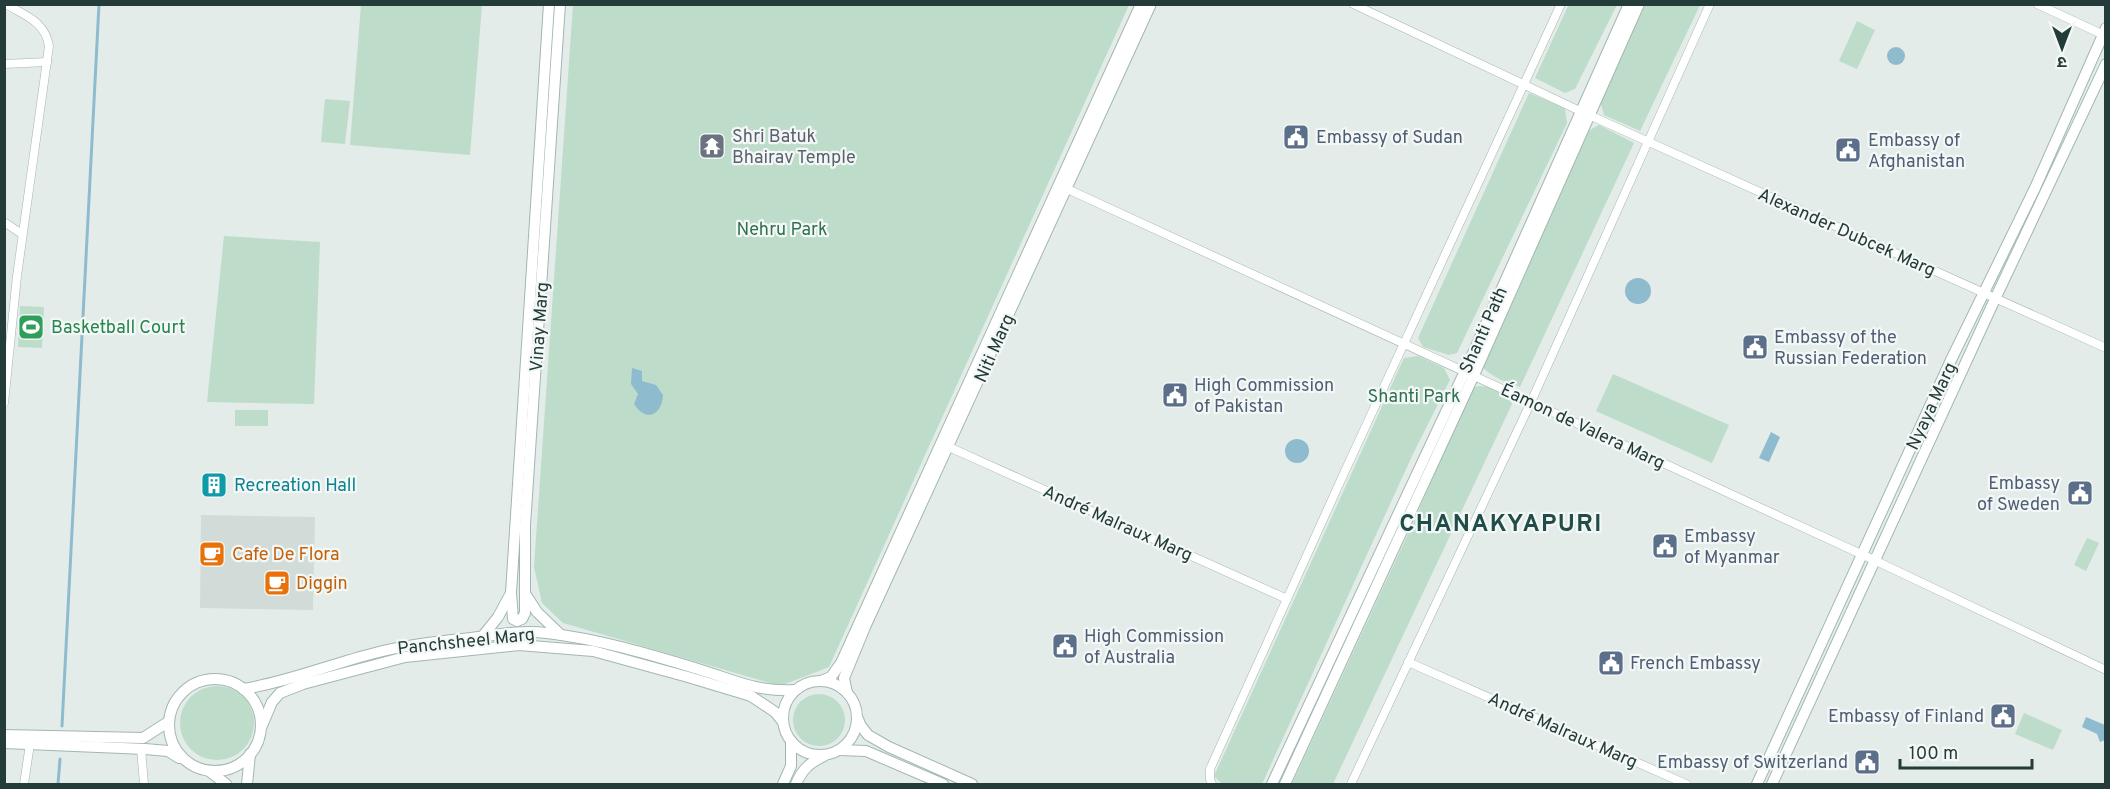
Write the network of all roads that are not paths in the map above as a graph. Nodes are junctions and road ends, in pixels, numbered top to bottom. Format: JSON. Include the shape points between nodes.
{"nodes":[{"id":1,"x":6,"y":4,"type":"edge"},
{"id":2,"x":549,"y":4,"type":"edge"},
{"id":3,"x":560,"y":4,"type":"edge"},
{"id":4,"x":1141,"y":4,"type":"edge"},
{"id":5,"x":1151,"y":4,"type":"edge"},
{"id":6,"x":1353,"y":4,"type":"edge"},
{"id":7,"x":1561,"y":4,"type":"edge"},
{"id":8,"x":1629,"y":4,"type":"edge"},
{"id":9,"x":1639,"y":4,"type":"edge"},
{"id":10,"x":1710,"y":4,"type":"edge"},
{"id":11,"x":2037,"y":4,"type":"edge"},
{"id":12,"x":2105,"y":33,"type":"edge"},
{"id":13,"x":47,"y":62,"type":"junction"},
{"id":14,"x":4,"y":64,"type":"edge"},
{"id":15,"x":2106,"y":64,"type":"edge"},
{"id":16,"x":1524,"y":84,"type":"junction"},
{"id":17,"x":1584,"y":113,"type":"junction"},
{"id":18,"x":1648,"y":141,"type":"junction"},
{"id":19,"x":1063,"y":187,"type":"junction"},
{"id":20,"x":4,"y":222,"type":"edge"},
{"id":21,"x":22,"y":234,"type":"junction"},
{"id":22,"x":1983,"y":293,"type":"junction"},
{"id":23,"x":1995,"y":299,"type":"junction"},
{"id":24,"x":1405,"y":343,"type":"junction"},
{"id":25,"x":2106,"y":348,"type":"edge"},
{"id":26,"x":1469,"y":373,"type":"junction"},
{"id":27,"x":1531,"y":402,"type":"junction"},
{"id":28,"x":4,"y":403,"type":"edge"},
{"id":29,"x":949,"y":447,"type":"junction"},
{"id":30,"x":1861,"y":554,"type":"junction"},
{"id":31,"x":1874,"y":560,"type":"junction"},
{"id":32,"x":511,"y":593,"type":"junction"},
{"id":33,"x":526,"y":595,"type":"junction"},
{"id":34,"x":1287,"y":599,"type":"junction"},
{"id":35,"x":562,"y":636,"type":"junction"},
{"id":36,"x":482,"y":637,"type":"junction"},
{"id":37,"x":1408,"y":662,"type":"junction"},
{"id":38,"x":2106,"y":670,"type":"edge"},
{"id":39,"x":821,"y":681,"type":"junction"},
{"id":40,"x":243,"y":689,"type":"junction"},
{"id":41,"x":795,"y":690,"type":"junction"},
{"id":42,"x":847,"y":693,"type":"junction"},
{"id":43,"x":856,"y":714,"type":"junction"},
{"id":44,"x":168,"y":722,"type":"junction"},
{"id":45,"x":783,"y":722,"type":"junction"},
{"id":46,"x":261,"y":728,"type":"junction"},
{"id":47,"x":4,"y":735,"type":"edge"},
{"id":48,"x":791,"y":741,"type":"junction"},
{"id":49,"x":4,"y":743,"type":"edge"},
{"id":50,"x":30,"y":744,"type":"junction"},
{"id":51,"x":141,"y":748,"type":"junction"},
{"id":52,"x":832,"y":752,"type":"junction"},
{"id":53,"x":250,"y":754,"type":"junction"},
{"id":54,"x":187,"y":762,"type":"junction"},
{"id":55,"x":209,"y":771,"type":"junction"},
{"id":56,"x":24,"y":784,"type":"edge"},
{"id":57,"x":144,"y":784,"type":"edge"},
{"id":58,"x":226,"y":784,"type":"edge"},
{"id":59,"x":247,"y":784,"type":"edge"},
{"id":60,"x":783,"y":784,"type":"edge"},
{"id":61,"x":796,"y":784,"type":"edge"},
{"id":62,"x":943,"y":784,"type":"edge"},
{"id":63,"x":972,"y":784,"type":"edge"},
{"id":64,"x":1212,"y":784,"type":"edge"},
{"id":65,"x":1272,"y":784,"type":"edge"},
{"id":66,"x":1285,"y":784,"type":"edge"},
{"id":67,"x":1351,"y":784,"type":"edge"},
{"id":68,"x":1686,"y":784,"type":"edge"},
{"id":69,"x":1757,"y":784,"type":"edge"},
{"id":70,"x":1772,"y":784,"type":"edge"}],
"edges":[{"from":1,"to":13,"type":"street","via":[[43,28],[49,46]]},
{"from":2,"to":32,"type":"main road","name":"Vinay Marg"},
{"from":3,"to":33,"type":"main road","name":"Vinay Marg","via":[[525,525]]},
{"from":4,"to":19,"type":"main road","name":"Niti Marg"},
{"from":5,"to":19,"type":"main road","name":"Niti Marg"},
{"from":6,"to":16,"type":"street","name":"Alexander Dubcek Marg"},
{"from":7,"to":16,"type":"street"},
{"from":8,"to":17,"type":"main road","name":"Shanti Path"},
{"from":9,"to":17,"type":"main road","name":"Shanti Path"},
{"from":10,"to":18,"type":"street"},
{"from":11,"to":12,"type":"street"},
{"from":12,"to":22,"type":"main road","name":"Nyaya Marg"},
{"from":13,"to":14,"type":"street"},
{"from":13,"to":21,"type":"street"},
{"from":15,"to":23,"type":"main road","name":"Nyaya Marg"},
{"from":16,"to":17,"type":"street","name":"Alexander Dubcek Marg"},
{"from":16,"to":24,"type":"street"},
{"from":17,"to":18,"type":"street","name":"Alexander Dubcek Marg"},
{"from":17,"to":26,"type":"main road","name":"Shanti Path"},
{"from":18,"to":22,"type":"street","name":"Alexander Dubcek Marg"},
{"from":18,"to":27,"type":"street"},
{"from":19,"to":24,"type":"street","name":"Éamon de Valera Marg"},
{"from":19,"to":29,"type":"main road","name":"Niti Marg"},
{"from":19,"to":39,"type":"main road","name":"Niti Marg","via":[[842,663],[831,677]]},
{"from":20,"to":21,"type":"street"},
{"from":21,"to":28,"type":"street"},
{"from":22,"to":23,"type":"street","name":"Alexander Dubcek Marg"},
{"from":22,"to":30,"type":"main road","name":"Nyaya Marg"},
{"from":23,"to":25,"type":"street","name":"Alexander Dubcek Marg"},
{"from":23,"to":31,"type":"main road","name":"Nyaya Marg"},
{"from":24,"to":26,"type":"street","name":"Éamon de Valera Marg"},
{"from":24,"to":34,"type":"street"},
{"from":26,"to":27,"type":"street","name":"Éamon de Valera Marg"},
{"from":26,"to":65,"type":"main road","name":"Shanti Path"},
{"from":26,"to":66,"type":"main road","name":"Shanti Path"},
{"from":27,"to":30,"type":"street","name":"Éamon de Valera Marg"},
{"from":27,"to":37,"type":"street"},
{"from":29,"to":34,"type":"street","name":"André Malraux Marg"},
{"from":29,"to":42,"type":"main road","name":"Niti Marg","via":[[849,665],[844,678]]},
{"from":30,"to":31,"type":"street","name":"Éamon de Valera Marg"},
{"from":30,"to":69,"type":"main road","name":"Nyaya Marg"},
{"from":31,"to":38,"type":"street","name":"Éamon de Valera Marg"},
{"from":31,"to":70,"type":"main road","name":"Nyaya Marg"},
{"from":32,"to":33,"type":"main road","name":"Vinay Marg","via":[[511,612],[517,621],[525,613]]},
{"from":32,"to":36,"type":"main road","name":"Vinay Marg"},
{"from":33,"to":35,"type":"main road"},
{"from":34,"to":64,"type":"street","via":[[1210,769]]},
{"from":35,"to":36,"type":"main road","name":"Panchsheel Marg","via":[[510,633]]},
{"from":35,"to":41,"type":"main road","name":"Panchsheel Marg","via":[[606,644],[736,683]]},
{"from":36,"to":40,"type":"main road","name":"Panchsheel Marg","via":[[376,653]]},
{"from":37,"to":67,"type":"street"},
{"from":37,"to":68,"type":"street","name":"André Malraux Marg"},
{"from":39,"to":41,"type":"main road"},
{"from":39,"to":42,"type":"main road","via":[[835,684]]},
{"from":40,"to":44,"type":"main road","via":[[220,680],[195,684],[172,706]]},
{"from":40,"to":46,"type":"main road","via":[[256,706]]},
{"from":41,"to":45,"type":"main road","via":[[786,701]]},
{"from":42,"to":43,"type":"main road"},
{"from":43,"to":52,"type":"main road","via":[[854,733],[845,745]]},
{"from":43,"to":63,"type":"main road","via":[[868,735]]},
{"from":44,"to":47,"type":"main road","via":[[143,738]]},
{"from":44,"to":54,"type":"main road","via":[[176,751]]},
{"from":45,"to":46,"type":"main road","name":"Panchsheel Marg","via":[[765,703],[751,696],[688,677],[593,651],[519,645],[405,657],[303,684],[280,693]]},
{"from":45,"to":48,"type":"main road"},
{"from":46,"to":53,"type":"main road"},
{"from":48,"to":52,"type":"main road","via":[[805,752],[819,756]]},
{"from":48,"to":60,"type":"main road","via":[[791,766]]},
{"from":49,"to":50,"type":"main road"},
{"from":50,"to":51,"type":"main road"},
{"from":50,"to":56,"type":"street"},
{"from":51,"to":54,"type":"main road","via":[[168,751]]},
{"from":51,"to":57,"type":"street"},
{"from":52,"to":61,"type":"main road","via":[[810,763]]},
{"from":52,"to":62,"type":"main road","via":[[866,751]]},
{"from":53,"to":55,"type":"main road","via":[[232,768]]},
{"from":53,"to":59,"type":"main road"},
{"from":54,"to":55,"type":"main road"},
{"from":55,"to":58,"type":"main road"}]}
